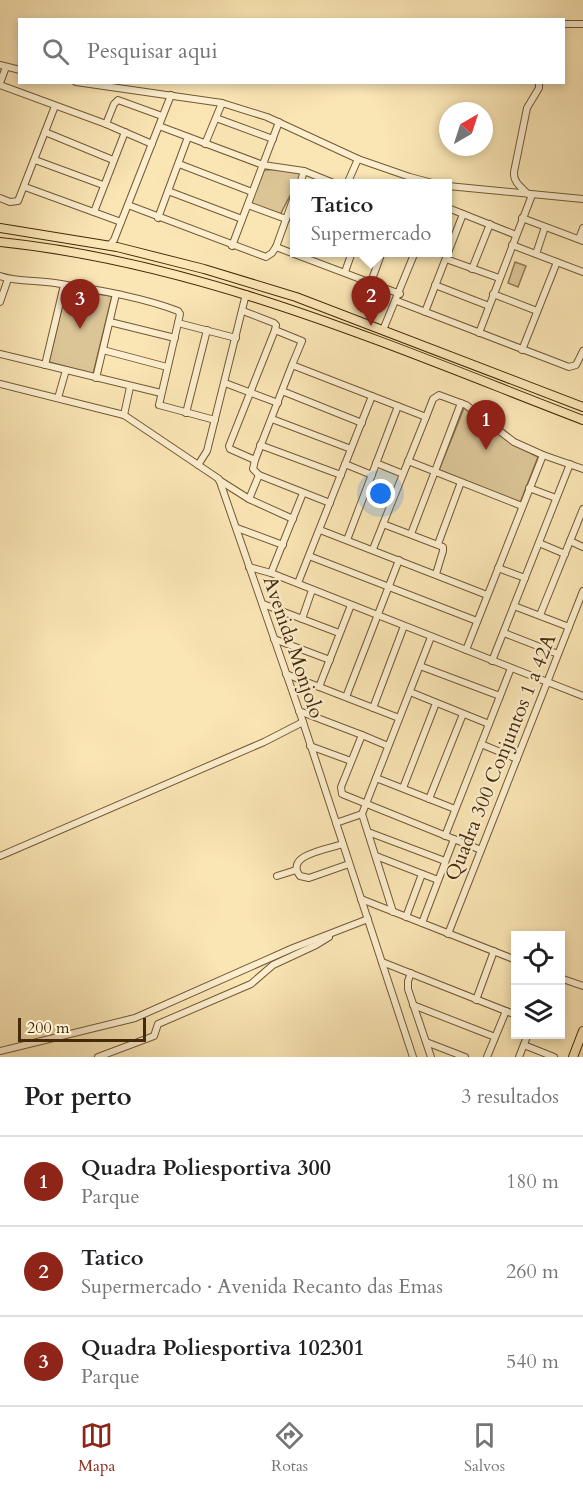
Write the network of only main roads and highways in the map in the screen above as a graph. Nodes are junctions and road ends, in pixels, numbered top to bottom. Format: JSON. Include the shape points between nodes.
{"nodes":[{"id":1,"x":0,"y":228,"type":"edge"},
{"id":2,"x":37,"y":234,"type":"junction"},
{"id":3,"x":0,"y":242,"type":"edge"},
{"id":4,"x":33,"y":245,"type":"junction"},
{"id":5,"x":143,"y":254,"type":"junction"},
{"id":6,"x":174,"y":262,"type":"junction"},
{"id":7,"x":141,"y":266,"type":"junction"},
{"id":8,"x":168,"y":272,"type":"junction"},
{"id":9,"x":319,"y":305,"type":"junction"},
{"id":10,"x":335,"y":312,"type":"junction"},
{"id":11,"x":312,"y":316,"type":"junction"},
{"id":12,"x":331,"y":324,"type":"junction"},
{"id":13,"x":583,"y":407,"type":"edge"},
{"id":14,"x":583,"y":420,"type":"edge"},
{"id":15,"x":583,"y":1031,"type":"edge"},
{"id":16,"x":577,"y":1054,"type":"edge"}],
"edges":[{"from":1,"to":2,"type":"main road"},
{"from":2,"to":4,"type":"main road"},
{"from":2,"to":5,"type":"main road","via":[[113,244]]},
{"from":3,"to":4,"type":"main road"},
{"from":4,"to":7,"type":"main road"},
{"from":5,"to":6,"type":"main road"},
{"from":5,"to":7,"type":"main road","via":[[145,262]]},
{"from":6,"to":8,"type":"main road"},
{"from":6,"to":9,"type":"main road"},
{"from":7,"to":8,"type":"main road"},
{"from":8,"to":11,"type":"main road"},
{"from":9,"to":10,"type":"main road"},
{"from":9,"to":11,"type":"main road","via":[[321,315]]},
{"from":10,"to":12,"type":"main road","via":[[327,318]]},
{"from":10,"to":13,"type":"main road"},
{"from":11,"to":12,"type":"main road"},
{"from":12,"to":14,"type":"main road"},
{"from":15,"to":16,"type":"main road"}]}
